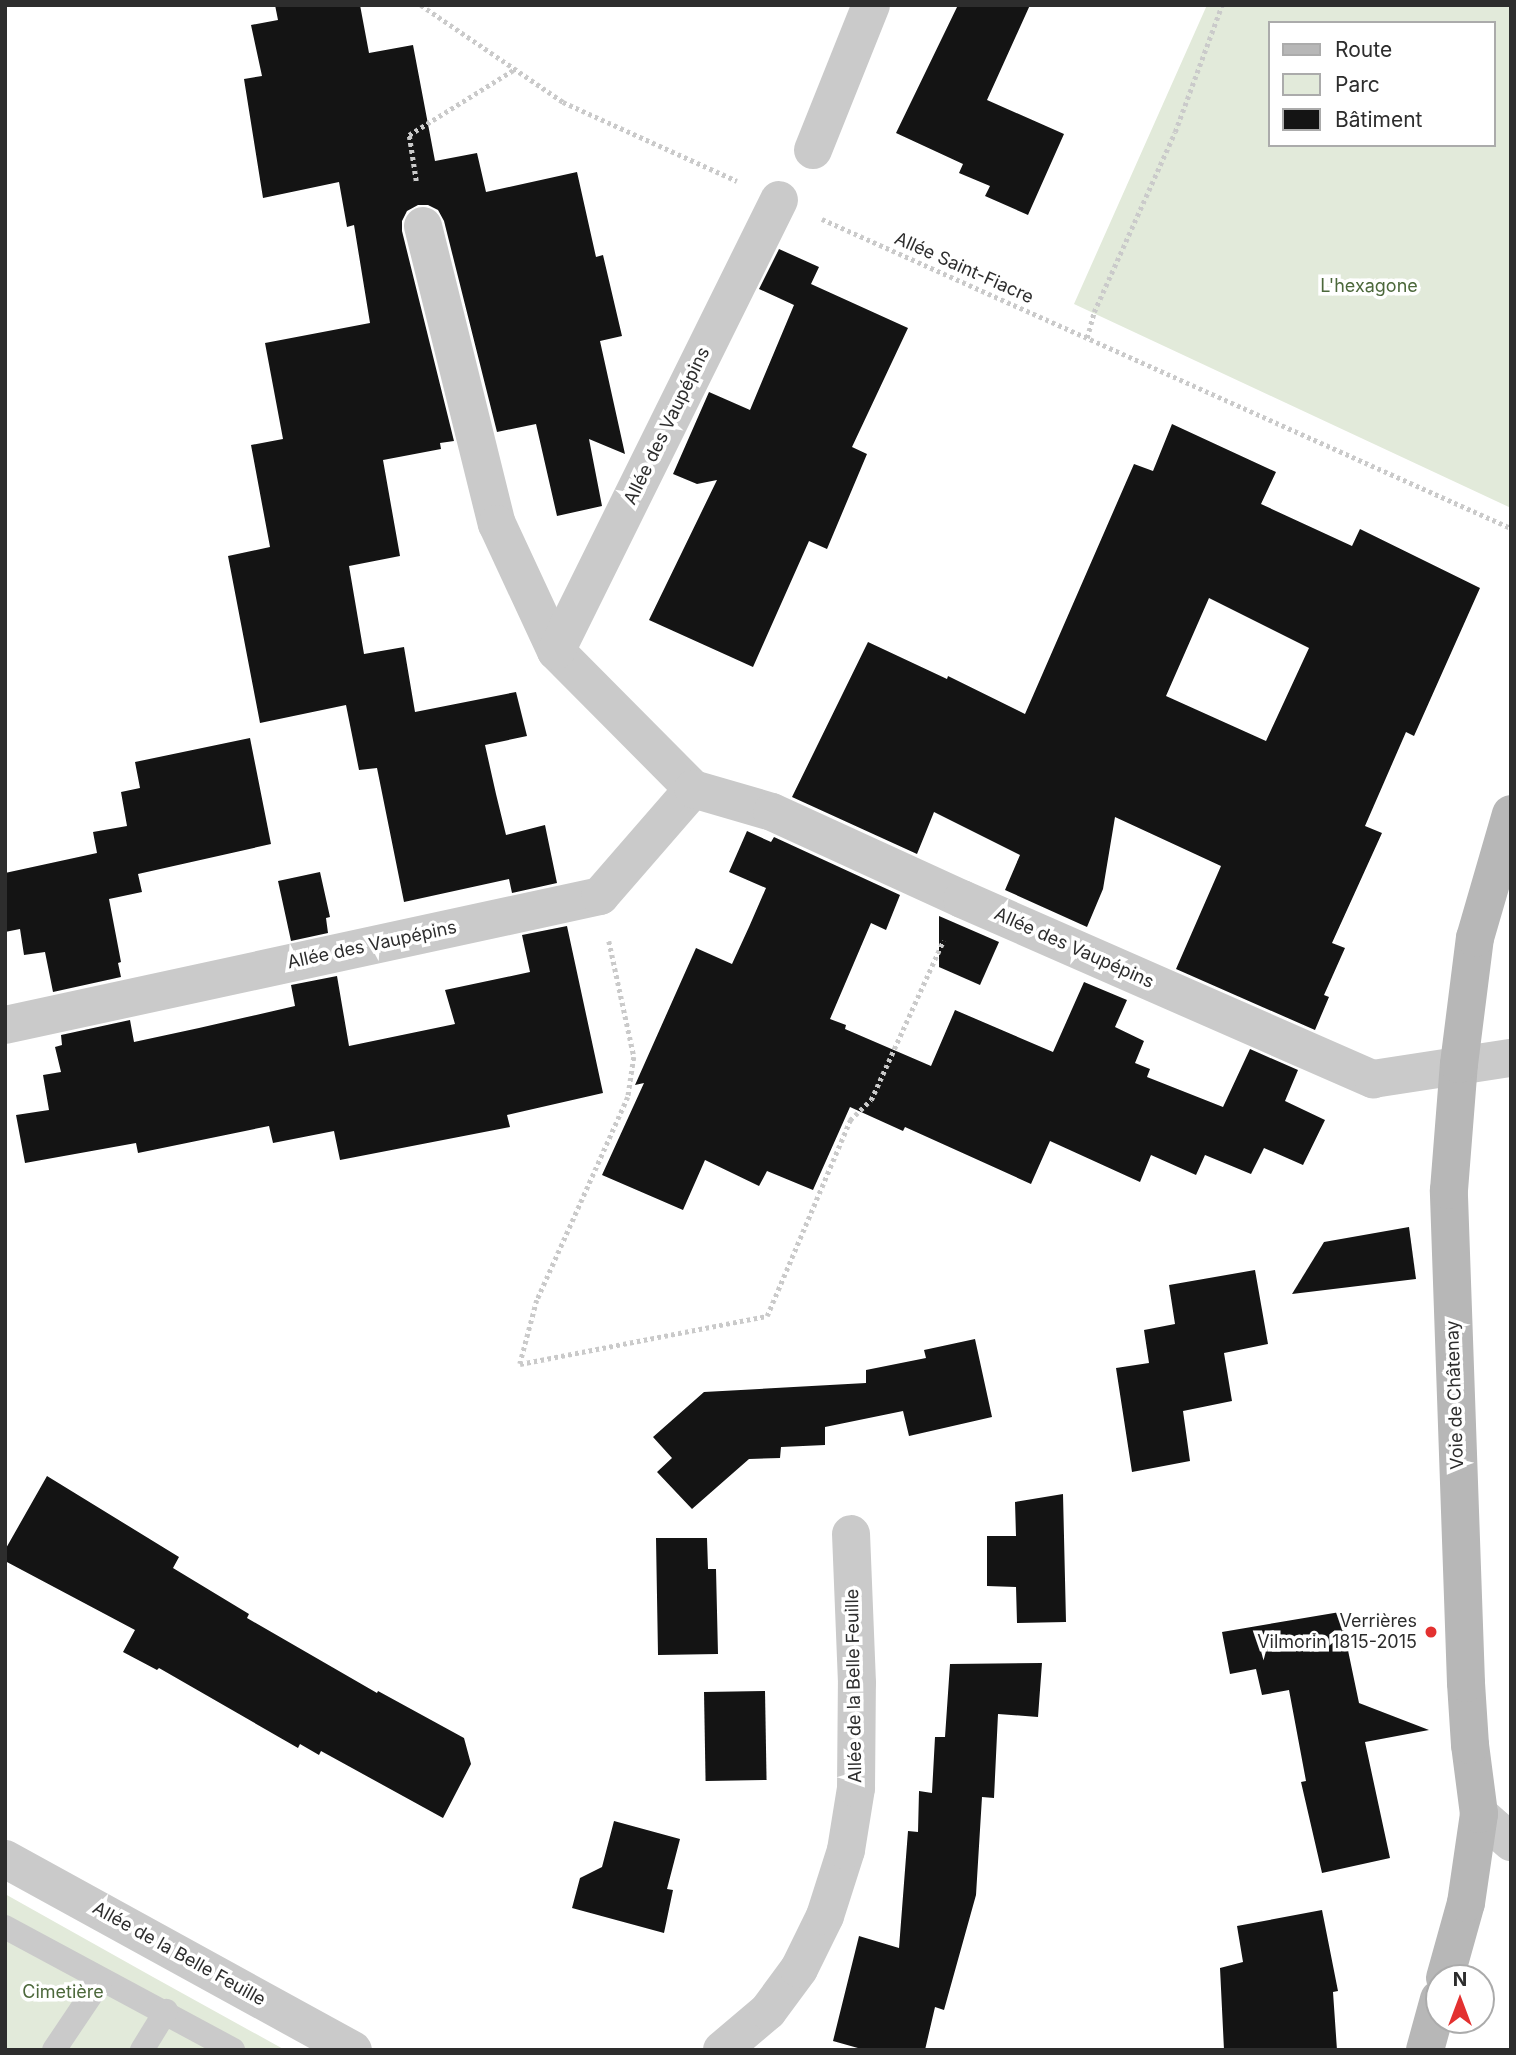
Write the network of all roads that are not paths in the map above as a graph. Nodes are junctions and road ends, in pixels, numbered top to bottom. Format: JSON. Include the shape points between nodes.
{"nodes":[{"id":1,"x":871,"y":5,"type":"edge"},
{"id":2,"x":814,"y":150,"type":"dead end"},
{"id":3,"x":779,"y":200,"type":"road end"},
{"id":4,"x":423,"y":226,"type":"road end"},
{"id":5,"x":556,"y":651,"type":"junction"},
{"id":6,"x":693,"y":789,"type":"junction"},
{"id":7,"x":1511,"y":814,"type":"edge"},
{"id":8,"x":5,"y":1025,"type":"edge"},
{"id":9,"x":1511,"y":1058,"type":"edge"},
{"id":10,"x":1459,"y":1064,"type":"junction"},
{"id":11,"x":851,"y":1534,"type":"dead end"},
{"id":12,"x":1479,"y":1814,"type":"junction"},
{"id":13,"x":1511,"y":1842,"type":"edge"},
{"id":14,"x":5,"y":1859,"type":"edge"},
{"id":15,"x":5,"y":1927,"type":"edge"},
{"id":16,"x":1449,"y":1964,"type":"edge"},
{"id":17,"x":101,"y":1980,"type":"junction"},
{"id":18,"x":166,"y":2011,"type":"junction"},
{"id":19,"x":54,"y":2050,"type":"edge"},
{"id":20,"x":142,"y":2050,"type":"edge"},
{"id":21,"x":233,"y":2050,"type":"edge"},
{"id":22,"x":353,"y":2050,"type":"edge"},
{"id":23,"x":722,"y":2050,"type":"edge"}],
"edges":[{"from":1,"to":2,"type":"street"},
{"from":3,"to":5,"type":"street","name":"Allée des Vaupépins"},
{"from":4,"to":5,"type":"street","name":"Allée des Vaupépins","via":[[497,524]]},
{"from":5,"to":6,"type":"street","name":"Allée des Vaupépins"},
{"from":6,"to":8,"type":"street","name":"Allée des Vaupépins","via":[[600,896]]},
{"from":6,"to":10,"type":"street","name":"Allée des Vaupépins","via":[[772,812],[1373,1079]]},
{"from":7,"to":10,"type":"street","name":"Voie de Châtenay","via":[[1475,938]]},
{"from":9,"to":10,"type":"street","name":"Allée des Vaupépins"},
{"from":10,"to":12,"type":"street","name":"Voie de Châtenay","via":[[1449,1203],[1466,1683]]},
{"from":11,"to":23,"type":"street","name":"Allée de la Belle Feuille","via":[[856,1788],[846,1850],[825,1916],[799,1969],[768,2011]]},
{"from":12,"to":13,"type":"street"},
{"from":12,"to":16,"type":"street","name":"Voie de Châtenay","via":[[1466,1903]]},
{"from":14,"to":22,"type":"street","name":"Allée de la Belle Feuille"},
{"from":15,"to":17,"type":"lane"},
{"from":17,"to":18,"type":"lane"},
{"from":17,"to":19,"type":"lane"},
{"from":18,"to":20,"type":"lane"},
{"from":18,"to":21,"type":"lane"}]}
